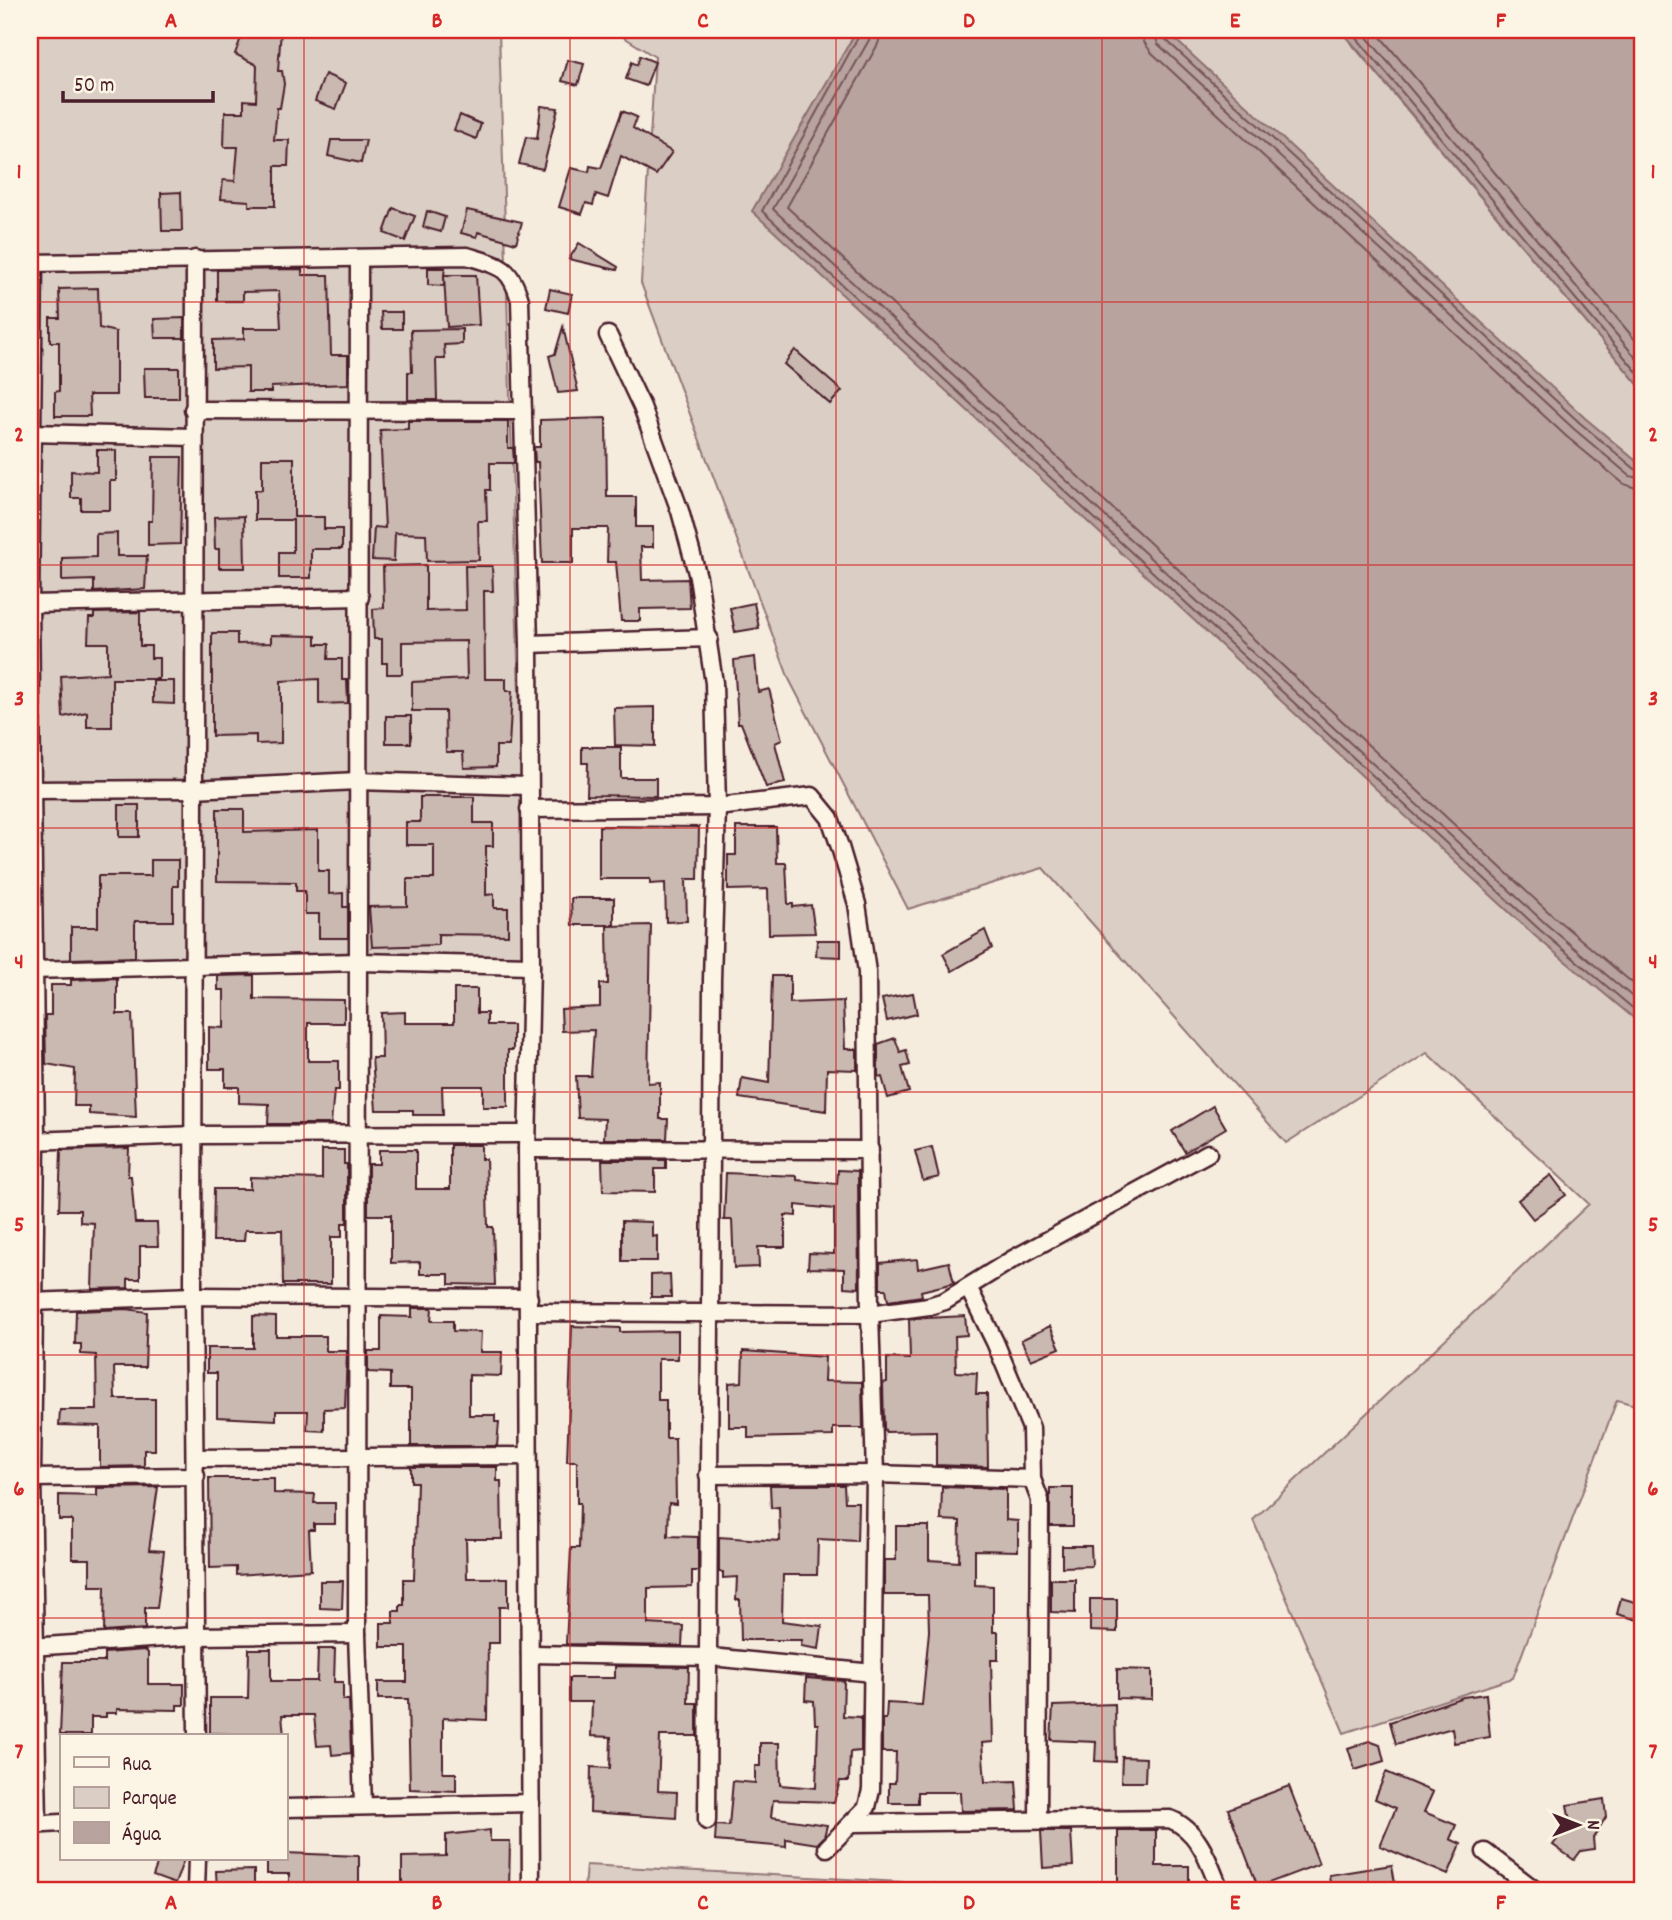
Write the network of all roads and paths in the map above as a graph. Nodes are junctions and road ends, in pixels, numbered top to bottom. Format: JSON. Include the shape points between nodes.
{"nodes":[{"id":1,"x":359,"y":258,"type":"junction"},
{"id":2,"x":195,"y":259,"type":"junction"},
{"id":3,"x":32,"y":263,"type":"edge"},
{"id":4,"x":608,"y":335,"type":"dead end"},
{"id":5,"x":193,"y":410,"type":"junction"},
{"id":6,"x":359,"y":410,"type":"junction"},
{"id":7,"x":523,"y":411,"type":"junction"},
{"id":8,"x":30,"y":433,"type":"edge"},
{"id":9,"x":193,"y":437,"type":"junction"},
{"id":10,"x":360,"y":597,"type":"junction"},
{"id":11,"x":194,"y":601,"type":"junction"},
{"id":12,"x":30,"y":604,"type":"edge"},
{"id":13,"x":709,"y":638,"type":"junction"},
{"id":14,"x":529,"y":644,"type":"junction"},
{"id":15,"x":356,"y":781,"type":"junction"},
{"id":16,"x":529,"y":786,"type":"junction"},
{"id":17,"x":193,"y":789,"type":"junction"},
{"id":18,"x":32,"y":790,"type":"edge"},
{"id":19,"x":717,"y":807,"type":"junction"},
{"id":20,"x":529,"y":809,"type":"junction"},
{"id":21,"x":359,"y":962,"type":"junction"},
{"id":22,"x":193,"y":964,"type":"junction"},
{"id":23,"x":531,"y":966,"type":"junction"},
{"id":24,"x":32,"y":970,"type":"edge"},
{"id":25,"x":195,"y":1135,"type":"junction"},
{"id":26,"x":358,"y":1135,"type":"junction"},
{"id":27,"x":33,"y":1141,"type":"edge"},
{"id":28,"x":527,"y":1141,"type":"junction"},
{"id":29,"x":870,"y":1150,"type":"junction"},
{"id":30,"x":713,"y":1152,"type":"junction"},
{"id":31,"x":1208,"y":1153,"type":"dead end"},
{"id":32,"x":968,"y":1287,"type":"junction"},
{"id":33,"x":193,"y":1296,"type":"junction"},
{"id":34,"x":360,"y":1297,"type":"junction"},
{"id":35,"x":30,"y":1302,"type":"edge"},
{"id":36,"x":529,"y":1305,"type":"junction"},
{"id":37,"x":870,"y":1314,"type":"junction"},
{"id":38,"x":712,"y":1315,"type":"junction"},
{"id":39,"x":528,"y":1456,"type":"junction"},
{"id":40,"x":195,"y":1458,"type":"junction"},
{"id":41,"x":358,"y":1458,"type":"junction"},
{"id":42,"x":875,"y":1474,"type":"junction"},
{"id":43,"x":708,"y":1475,"type":"junction"},
{"id":44,"x":196,"y":1476,"type":"junction"},
{"id":45,"x":31,"y":1478,"type":"edge"},
{"id":46,"x":1032,"y":1479,"type":"junction"},
{"id":47,"x":357,"y":1634,"type":"junction"},
{"id":48,"x":195,"y":1636,"type":"junction"},
{"id":49,"x":32,"y":1647,"type":"edge"},
{"id":50,"x":530,"y":1654,"type":"junction"},
{"id":51,"x":711,"y":1657,"type":"junction"},
{"id":52,"x":873,"y":1673,"type":"junction"},
{"id":53,"x":198,"y":1734,"type":"edge"},
{"id":54,"x":531,"y":1803,"type":"junction"},
{"id":55,"x":363,"y":1805,"type":"junction"},
{"id":56,"x":287,"y":1808,"type":"edge"},
{"id":57,"x":1038,"y":1820,"type":"junction"},
{"id":58,"x":707,"y":1821,"type":"dead end"},
{"id":59,"x":60,"y":1823,"type":"edge"},
{"id":60,"x":854,"y":1823,"type":"junction"},
{"id":61,"x":34,"y":1825,"type":"edge"},
{"id":62,"x":827,"y":1848,"type":"dead end"},
{"id":63,"x":1485,"y":1852,"type":"dead end"},
{"id":64,"x":197,"y":1860,"type":"edge"},
{"id":65,"x":195,"y":1890,"type":"edge"},
{"id":66,"x":531,"y":1890,"type":"edge"},
{"id":67,"x":1220,"y":1890,"type":"edge"},
{"id":68,"x":1535,"y":1890,"type":"edge"}],
"edges":[{"from":1,"to":2,"type":"street"},
{"from":1,"to":6,"type":"street"},
{"from":1,"to":7,"type":"street","via":[[467,256],[498,265],[513,276],[520,300]]},
{"from":2,"to":3,"type":"street"},
{"from":2,"to":5,"type":"street"},
{"from":3,"to":8,"type":"street"},
{"from":4,"to":13,"type":"street","via":[[642,407],[680,511]]},
{"from":5,"to":6,"type":"street"},
{"from":5,"to":9,"type":"street"},
{"from":6,"to":7,"type":"street"},
{"from":6,"to":10,"type":"street"},
{"from":7,"to":14,"type":"street"},
{"from":8,"to":9,"type":"street"},
{"from":8,"to":12,"type":"street"},
{"from":9,"to":11,"type":"street"},
{"from":10,"to":11,"type":"street"},
{"from":10,"to":15,"type":"street"},
{"from":11,"to":12,"type":"street"},
{"from":11,"to":17,"type":"street"},
{"from":12,"to":18,"type":"street"},
{"from":13,"to":14,"type":"street"},
{"from":13,"to":19,"type":"street"},
{"from":14,"to":16,"type":"street"},
{"from":15,"to":16,"type":"street"},
{"from":15,"to":17,"type":"street"},
{"from":15,"to":21,"type":"street"},
{"from":16,"to":20,"type":"street"},
{"from":17,"to":18,"type":"street"},
{"from":17,"to":22,"type":"street"},
{"from":18,"to":24,"type":"street"},
{"from":19,"to":20,"type":"street"},
{"from":19,"to":29,"type":"street","via":[[803,795],[812,796],[830,818],[857,904],[867,972]]},
{"from":19,"to":30,"type":"street"},
{"from":20,"to":23,"type":"street"},
{"from":21,"to":22,"type":"street"},
{"from":21,"to":23,"type":"street"},
{"from":21,"to":26,"type":"street"},
{"from":22,"to":24,"type":"street"},
{"from":22,"to":25,"type":"street"},
{"from":23,"to":28,"type":"street"},
{"from":24,"to":27,"type":"street"},
{"from":25,"to":26,"type":"street"},
{"from":25,"to":27,"type":"street"},
{"from":25,"to":33,"type":"street"},
{"from":26,"to":28,"type":"street"},
{"from":26,"to":34,"type":"street"},
{"from":27,"to":35,"type":"street"},
{"from":28,"to":30,"type":"street"},
{"from":28,"to":36,"type":"street"},
{"from":29,"to":30,"type":"street"},
{"from":29,"to":37,"type":"street"},
{"from":30,"to":38,"type":"street"},
{"from":31,"to":32,"type":"street"},
{"from":32,"to":37,"type":"street","via":[[937,1303]]},
{"from":32,"to":46,"type":"street","via":[[1031,1428]]},
{"from":33,"to":34,"type":"street"},
{"from":33,"to":35,"type":"street"},
{"from":33,"to":40,"type":"street"},
{"from":34,"to":36,"type":"street"},
{"from":34,"to":41,"type":"street"},
{"from":35,"to":45,"type":"street"},
{"from":36,"to":38,"type":"street"},
{"from":36,"to":39,"type":"street"},
{"from":37,"to":38,"type":"street"},
{"from":37,"to":42,"type":"street"},
{"from":38,"to":43,"type":"street"},
{"from":39,"to":41,"type":"street"},
{"from":39,"to":50,"type":"street"},
{"from":40,"to":41,"type":"street"},
{"from":40,"to":44,"type":"street"},
{"from":41,"to":47,"type":"street"},
{"from":42,"to":43,"type":"street"},
{"from":42,"to":46,"type":"street"},
{"from":42,"to":52,"type":"street"},
{"from":43,"to":51,"type":"street"},
{"from":44,"to":45,"type":"street"},
{"from":44,"to":48,"type":"street"},
{"from":45,"to":49,"type":"street"},
{"from":46,"to":57,"type":"street","via":[[1040,1500]]},
{"from":47,"to":48,"type":"street"},
{"from":47,"to":55,"type":"street"},
{"from":48,"to":49,"type":"street"},
{"from":48,"to":53,"type":"street"},
{"from":49,"to":61,"type":"street"},
{"from":50,"to":51,"type":"street"},
{"from":50,"to":54,"type":"street"},
{"from":51,"to":52,"type":"street"},
{"from":51,"to":58,"type":"street"},
{"from":52,"to":60,"type":"street","via":[[872,1790],[867,1807]]},
{"from":54,"to":55,"type":"street"},
{"from":54,"to":66,"type":"street"},
{"from":55,"to":56,"type":"street"},
{"from":57,"to":60,"type":"street"},
{"from":57,"to":67,"type":"street","via":[[1170,1819],[1184,1824],[1198,1839]]},
{"from":59,"to":61,"type":"street"},
{"from":60,"to":62,"type":"street"},
{"from":63,"to":68,"type":"street"},
{"from":64,"to":65,"type":"street"}]}
